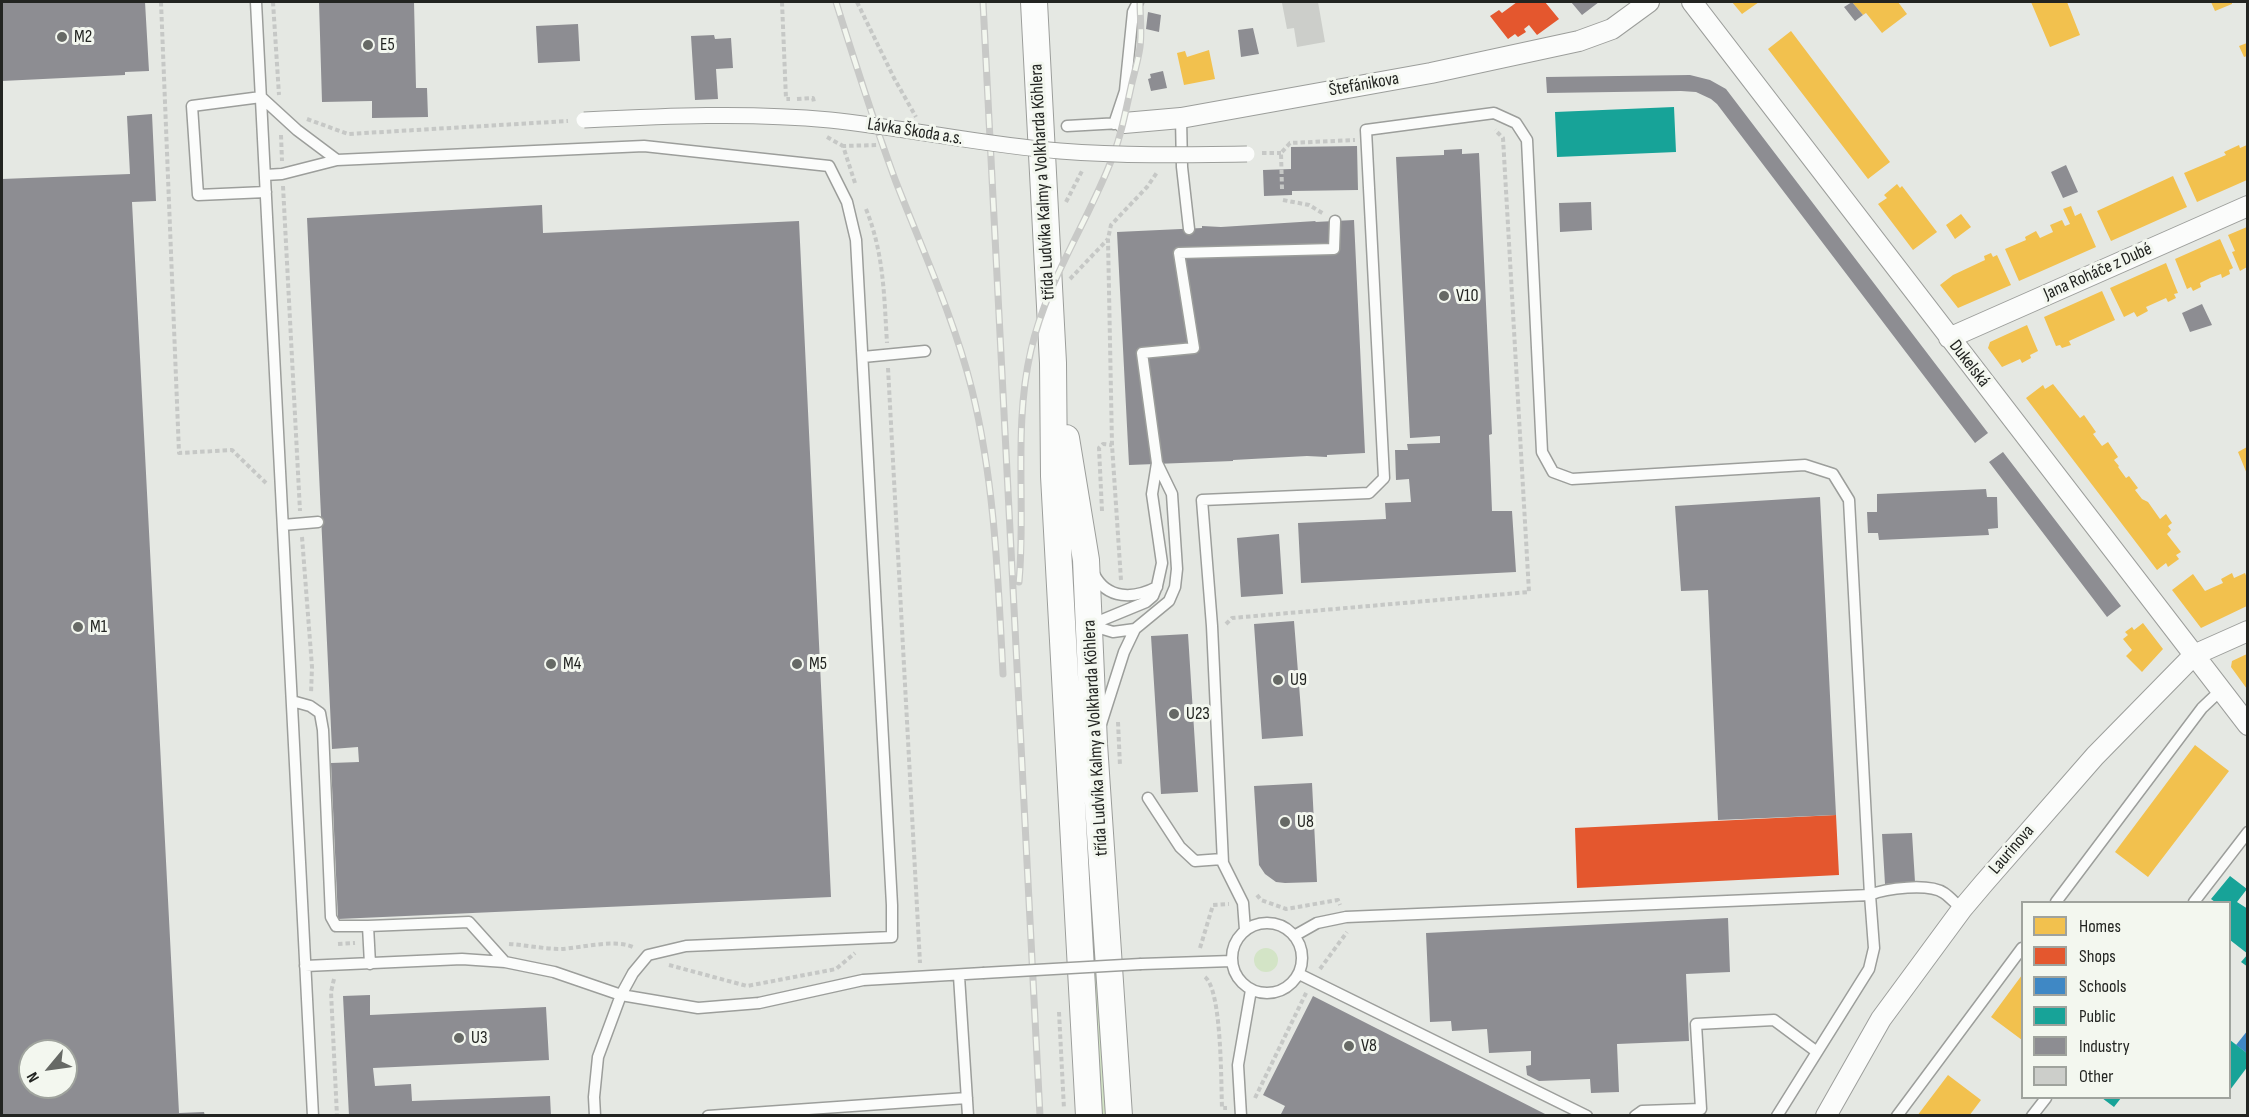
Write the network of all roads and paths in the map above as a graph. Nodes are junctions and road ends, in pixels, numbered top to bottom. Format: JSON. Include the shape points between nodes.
{"nodes":[{"id":1,"x":161,"y":2,"type":"edge"},
{"id":2,"x":256,"y":2,"type":"edge"},
{"id":3,"x":273,"y":2,"type":"edge"},
{"id":4,"x":782,"y":2,"type":"edge"},
{"id":5,"x":857,"y":2,"type":"edge"},
{"id":6,"x":1034,"y":2,"type":"edge"},
{"id":7,"x":1138,"y":2,"type":"edge"},
{"id":8,"x":1649,"y":2,"type":"edge"},
{"id":9,"x":1692,"y":2,"type":"edge"},
{"id":10,"x":261,"y":97,"type":"junction"},
{"id":11,"x":816,"y":109,"type":"dead end"},
{"id":12,"x":280,"y":113,"type":"junction"},
{"id":13,"x":1181,"y":118,"type":"junction"},
{"id":14,"x":584,"y":120,"type":"joint"},
{"id":15,"x":918,"y":124,"type":"dead end"},
{"id":16,"x":1119,"y":124,"type":"junction"},
{"id":17,"x":1066,"y":126,"type":"dead end"},
{"id":18,"x":1490,"y":126,"type":"dead end"},
{"id":19,"x":297,"y":130,"type":"junction"},
{"id":20,"x":825,"y":133,"type":"dead end"},
{"id":21,"x":1366,"y":140,"type":"junction"},
{"id":22,"x":883,"y":144,"type":"dead end"},
{"id":23,"x":843,"y":146,"type":"junction"},
{"id":24,"x":281,"y":149,"type":"junction"},
{"id":25,"x":1247,"y":154,"type":"dead end"},
{"id":26,"x":337,"y":160,"type":"junction"},
{"id":27,"x":1087,"y":162,"type":"dead end"},
{"id":28,"x":282,"y":174,"type":"junction"},
{"id":29,"x":265,"y":175,"type":"junction"},
{"id":30,"x":1282,"y":189,"type":"dead end"},
{"id":31,"x":266,"y":192,"type":"junction"},
{"id":32,"x":859,"y":192,"type":"dead end"},
{"id":33,"x":1283,"y":200,"type":"dead end"},
{"id":34,"x":863,"y":203,"type":"dead end"},
{"id":35,"x":2247,"y":206,"type":"edge"},
{"id":36,"x":1061,"y":213,"type":"dead end"},
{"id":37,"x":1335,"y":221,"type":"joint"},
{"id":38,"x":1189,"y":229,"type":"dead end"},
{"id":39,"x":1949,"y":338,"type":"junction"},
{"id":40,"x":925,"y":351,"type":"dead end"},
{"id":41,"x":887,"y":355,"type":"junction"},
{"id":42,"x":863,"y":357,"type":"junction"},
{"id":43,"x":1053,"y":363,"type":"junction"},
{"id":44,"x":1112,"y":445,"type":"dead end"},
{"id":45,"x":1157,"y":463,"type":"junction"},
{"id":46,"x":267,"y":484,"type":"dead end"},
{"id":47,"x":300,"y":504,"type":"junction"},
{"id":48,"x":282,"y":505,"type":"junction"},
{"id":49,"x":1102,"y":515,"type":"dead end"},
{"id":50,"x":318,"y":522,"type":"dead end"},
{"id":51,"x":301,"y":523,"type":"junction"},
{"id":52,"x":283,"y":525,"type":"junction"},
{"id":53,"x":1086,"y":560,"type":"junction"},
{"id":54,"x":1157,"y":586,"type":"junction"},
{"id":55,"x":1076,"y":626,"type":"junction"},
{"id":56,"x":1223,"y":626,"type":"dead end"},
{"id":57,"x":1135,"y":629,"type":"junction"},
{"id":58,"x":2247,"y":631,"type":"edge"},
{"id":59,"x":2194,"y":655,"type":"junction"},
{"id":60,"x":2221,"y":690,"type":"junction"},
{"id":61,"x":292,"y":701,"type":"junction"},
{"id":62,"x":310,"y":706,"type":"junction"},
{"id":63,"x":2247,"y":725,"type":"edge"},
{"id":64,"x":1094,"y":744,"type":"junction"},
{"id":65,"x":1148,"y":798,"type":"dead end"},
{"id":66,"x":2247,"y":832,"type":"edge"},
{"id":67,"x":1222,"y":859,"type":"junction"},
{"id":68,"x":1255,"y":892,"type":"dead end"},
{"id":69,"x":1870,"y":895,"type":"junction"},
{"id":70,"x":1261,"y":900,"type":"junction"},
{"id":71,"x":2057,"y":901,"type":"edge"},
{"id":72,"x":2195,"y":901,"type":"edge"},
{"id":73,"x":1243,"y":903,"type":"junction"},
{"id":74,"x":1962,"y":909,"type":"junction"},
{"id":75,"x":1346,"y":917,"type":"junction"},
{"id":76,"x":368,"y":926,"type":"junction"},
{"id":77,"x":1245,"y":930,"type":"junction"},
{"id":78,"x":1294,"y":936,"type":"junction"},
{"id":79,"x":856,"y":938,"type":"junction"},
{"id":80,"x":328,"y":940,"type":"dead end"},
{"id":81,"x":486,"y":941,"type":"junction"},
{"id":82,"x":369,"y":942,"type":"junction"},
{"id":83,"x":338,"y":944,"type":"junction"},
{"id":84,"x":2021,"y":949,"type":"edge"},
{"id":85,"x":648,"y":955,"type":"junction"},
{"id":86,"x":1232,"y":960,"type":"junction"},
{"id":87,"x":505,"y":962,"type":"junction"},
{"id":88,"x":1200,"y":962,"type":"junction"},
{"id":89,"x":370,"y":964,"type":"junction"},
{"id":90,"x":338,"y":965,"type":"junction"},
{"id":91,"x":304,"y":966,"type":"junction"},
{"id":92,"x":1299,"y":974,"type":"junction"},
{"id":93,"x":920,"y":976,"type":"junction"},
{"id":94,"x":959,"y":976,"type":"junction"},
{"id":95,"x":1312,"y":981,"type":"junction"},
{"id":96,"x":1251,"y":990,"type":"junction"},
{"id":97,"x":621,"y":996,"type":"junction"},
{"id":98,"x":1817,"y":1052,"type":"junction"},
{"id":99,"x":1063,"y":1095,"type":"dead end"},
{"id":100,"x":968,"y":1098,"type":"junction"},
{"id":101,"x":2045,"y":1099,"type":"edge"},
{"id":102,"x":1240,"y":1112,"type":"edge"},
{"id":103,"x":313,"y":1116,"type":"edge"},
{"id":104,"x":337,"y":1116,"type":"edge"},
{"id":105,"x":595,"y":1116,"type":"edge"},
{"id":106,"x":708,"y":1116,"type":"edge"},
{"id":107,"x":968,"y":1116,"type":"edge"},
{"id":108,"x":1065,"y":1116,"type":"edge"},
{"id":109,"x":1089,"y":1116,"type":"edge"},
{"id":110,"x":1119,"y":1116,"type":"edge"},
{"id":111,"x":1587,"y":1116,"type":"edge"},
{"id":112,"x":1635,"y":1116,"type":"edge"},
{"id":113,"x":1778,"y":1116,"type":"edge"},
{"id":114,"x":1826,"y":1116,"type":"edge"},
{"id":115,"x":1897,"y":1116,"type":"edge"},
{"id":116,"x":2032,"y":1116,"type":"edge"}],
"edges":[{"from":1,"to":46,"type":"path","via":[[179,453],[232,450]]},
{"from":2,"to":10,"type":"lane"},
{"from":3,"to":12,"type":"path"},
{"from":4,"to":11,"type":"path","via":[[786,99],[813,98]]},
{"from":5,"to":15,"type":"path"},
{"from":6,"to":43,"type":"street","name":"třída Ludvíka Kalmy a Volkharda Köhlera"},
{"from":7,"to":16,"type":"lane","via":[[1133,12]]},
{"from":8,"to":13,"type":"street","name":"Štefánikova","via":[[1612,29],[1579,41],[1431,73]]},
{"from":9,"to":39,"type":"street","name":"Dukelská"},
{"from":10,"to":12,"type":"lane"},
{"from":10,"to":29,"type":"lane"},
{"from":10,"to":31,"type":"lane","via":[[192,106],[198,195]]},
{"from":12,"to":19,"type":"lane"},
{"from":12,"to":24,"type":"path"},
{"from":13,"to":16,"type":"street","name":"Štefánikova"},
{"from":13,"to":38,"type":"lane"},
{"from":14,"to":19,"type":"path","via":[[348,134],[308,118]]},
{"from":14,"to":25,"type":"street","name":"Lávka Škoda a.s.","bridge":true,"via":[[749,115],[829,120],[1059,151],[1144,156]]},
{"from":16,"to":17,"type":"lane","name":"Štefánikova"},
{"from":18,"to":56,"type":"path","via":[[1503,138],[1529,592],[1233,618]]},
{"from":19,"to":24,"type":"path"},
{"from":19,"to":26,"type":"lane"},
{"from":20,"to":23,"type":"path"},
{"from":21,"to":30,"type":"path","via":[[1290,143],[1281,153]]},
{"from":21,"to":67,"type":"lane","via":[[1384,477],[1369,493],[1202,500]]},
{"from":21,"to":69,"type":"lane","via":[[1366,130],[1494,113],[1516,123],[1527,140],[1542,452],[1552,472],[1572,479],[1805,465],[1833,474],[1849,500]]},
{"from":22,"to":23,"type":"path"},
{"from":23,"to":32,"type":"path"},
{"from":24,"to":28,"type":"path"},
{"from":26,"to":28,"type":"lane"},
{"from":26,"to":42,"type":"lane","via":[[644,146],[829,166],[847,202],[856,240]]},
{"from":27,"to":36,"type":"path"},
{"from":28,"to":29,"type":"lane"},
{"from":28,"to":47,"type":"path"},
{"from":29,"to":31,"type":"lane"},
{"from":31,"to":48,"type":"lane"},
{"from":33,"to":37,"type":"path","via":[[1309,205]]},
{"from":34,"to":41,"type":"path","via":[[876,234],[882,264]]},
{"from":35,"to":39,"type":"street","name":"Jana Roháče z Dubé"},
{"from":37,"to":45,"type":"lane","via":[[1334,249],[1179,253],[1194,348],[1142,353]]},
{"from":39,"to":59,"type":"street","name":"Dukelská"},
{"from":40,"to":41,"type":"lane"},
{"from":41,"to":42,"type":"lane"},
{"from":41,"to":93,"type":"path"},
{"from":42,"to":79,"type":"lane","via":[[892,937]]},
{"from":43,"to":53,"type":"street","name":"třída Ludvíka Kalmy a Volkharda Köhlera"},
{"from":43,"to":55,"type":"street","name":"třída Ludvíka Kalmy a Volkharda Köhlera","via":[[1054,476]]},
{"from":44,"to":49,"type":"path","via":[[1099,448]]},
{"from":45,"to":54,"type":"lane","via":[[1152,494],[1162,563]]},
{"from":45,"to":57,"type":"lane","via":[[1172,494],[1176,587],[1169,600]]},
{"from":47,"to":48,"type":"path"},
{"from":47,"to":51,"type":"path"},
{"from":48,"to":52,"type":"lane"},
{"from":50,"to":51,"type":"lane"},
{"from":51,"to":52,"type":"lane"},
{"from":51,"to":62,"type":"path","via":[[312,667]]},
{"from":52,"to":61,"type":"lane"},
{"from":53,"to":54,"type":"lane","via":[[1098,582],[1115,593],[1132,596]]},
{"from":53,"to":55,"type":"street","name":"třída Ludvíka Kalmy a Volkharda Köhlera"},
{"from":54,"to":55,"type":"lane","via":[[1146,602]]},
{"from":55,"to":57,"type":"lane","via":[[1113,632]]},
{"from":55,"to":64,"type":"street","name":"třída Ludvíka Kalmy a Volkharda Köhlera"},
{"from":55,"to":109,"type":"street","name":"třída Ludvíka Kalmy a Volkharda Köhlera"},
{"from":57,"to":64,"type":"lane"},
{"from":58,"to":59,"type":"street","name":"Laurinova"},
{"from":59,"to":60,"type":"street","name":"Dukelská"},
{"from":59,"to":74,"type":"street","name":"Laurinova","via":[[2095,756]]},
{"from":60,"to":63,"type":"street","name":"Dukelská"},
{"from":60,"to":71,"type":"lane","via":[[2202,708]]},
{"from":61,"to":62,"type":"lane"},
{"from":61,"to":91,"type":"lane"},
{"from":62,"to":76,"type":"lane","via":[[320,713],[323,730],[331,916],[336,926]]},
{"from":64,"to":110,"type":"street","name":"třída Ludvíka Kalmy a Volkharda Köhlera"},
{"from":65,"to":67,"type":"lane","via":[[1180,847],[1194,861]]},
{"from":66,"to":72,"type":"lane"},
{"from":67,"to":73,"type":"lane"},
{"from":68,"to":70,"type":"path"},
{"from":69,"to":74,"type":"lane","via":[[1883,889],[1913,887],[1942,891]]},
{"from":69,"to":75,"type":"lane"},
{"from":69,"to":98,"type":"lane","via":[[1874,948],[1869,969]]},
{"from":70,"to":73,"type":"path"},
{"from":70,"to":75,"type":"path","via":[[1286,909],[1338,900]]},
{"from":73,"to":77,"type":"lane"},
{"from":73,"to":88,"type":"path","via":[[1213,905]]},
{"from":74,"to":114,"type":"street","name":"Laurinova","via":[[1881,1019]]},
{"from":75,"to":78,"type":"lane","via":[[1317,922]]},
{"from":75,"to":95,"type":"path","via":[[1347,931]]},
{"from":76,"to":81,"type":"lane","via":[[469,922]]},
{"from":76,"to":82,"type":"lane"},
{"from":77,"to":78,"type":"lane","via":[[1265,923],[1286,928]]},
{"from":77,"to":86,"type":"lane","via":[[1233,949]]},
{"from":78,"to":92,"type":"lane","via":[[1302,954]]},
{"from":79,"to":85,"type":"lane","via":[[686,946]]},
{"from":79,"to":85,"type":"path","via":[[856,953],[836,969],[747,986],[672,966]]},
{"from":80,"to":83,"type":"path"},
{"from":81,"to":85,"type":"path","via":[[559,949],[630,945]]},
{"from":81,"to":87,"type":"lane"},
{"from":82,"to":83,"type":"path"},
{"from":82,"to":89,"type":"lane"},
{"from":83,"to":90,"type":"path"},
{"from":84,"to":115,"type":"lane"},
{"from":85,"to":97,"type":"lane"},
{"from":86,"to":88,"type":"lane"},
{"from":86,"to":96,"type":"lane","via":[[1241,982]]},
{"from":87,"to":89,"type":"lane"},
{"from":87,"to":97,"type":"lane","via":[[554,972]]},
{"from":88,"to":94,"type":"lane","bridge":true},
{"from":88,"to":102,"type":"path","via":[[1201,975],[1209,980],[1216,1000],[1222,1108]]},
{"from":89,"to":90,"type":"lane"},
{"from":90,"to":91,"type":"lane"},
{"from":90,"to":104,"type":"path","via":[[331,992]]},
{"from":91,"to":103,"type":"lane"},
{"from":92,"to":95,"type":"lane"},
{"from":92,"to":96,"type":"lane","via":[[1284,990]]},
{"from":93,"to":94,"type":"lane"},
{"from":93,"to":97,"type":"lane","via":[[863,980],[759,1003],[698,1008]]},
{"from":94,"to":100,"type":"lane"},
{"from":95,"to":102,"type":"path","via":[[1252,1105]]},
{"from":95,"to":111,"type":"lane"},
{"from":96,"to":102,"type":"lane","via":[[1238,1065]]},
{"from":97,"to":105,"type":"lane","via":[[598,1057]]},
{"from":98,"to":112,"type":"lane","via":[[1774,1020],[1696,1024],[1701,1109],[1642,1111]]},
{"from":98,"to":113,"type":"lane"},
{"from":99,"to":108,"type":"path"},
{"from":100,"to":106,"type":"lane"},
{"from":100,"to":107,"type":"lane"},
{"from":101,"to":116,"type":"lane"}]}
